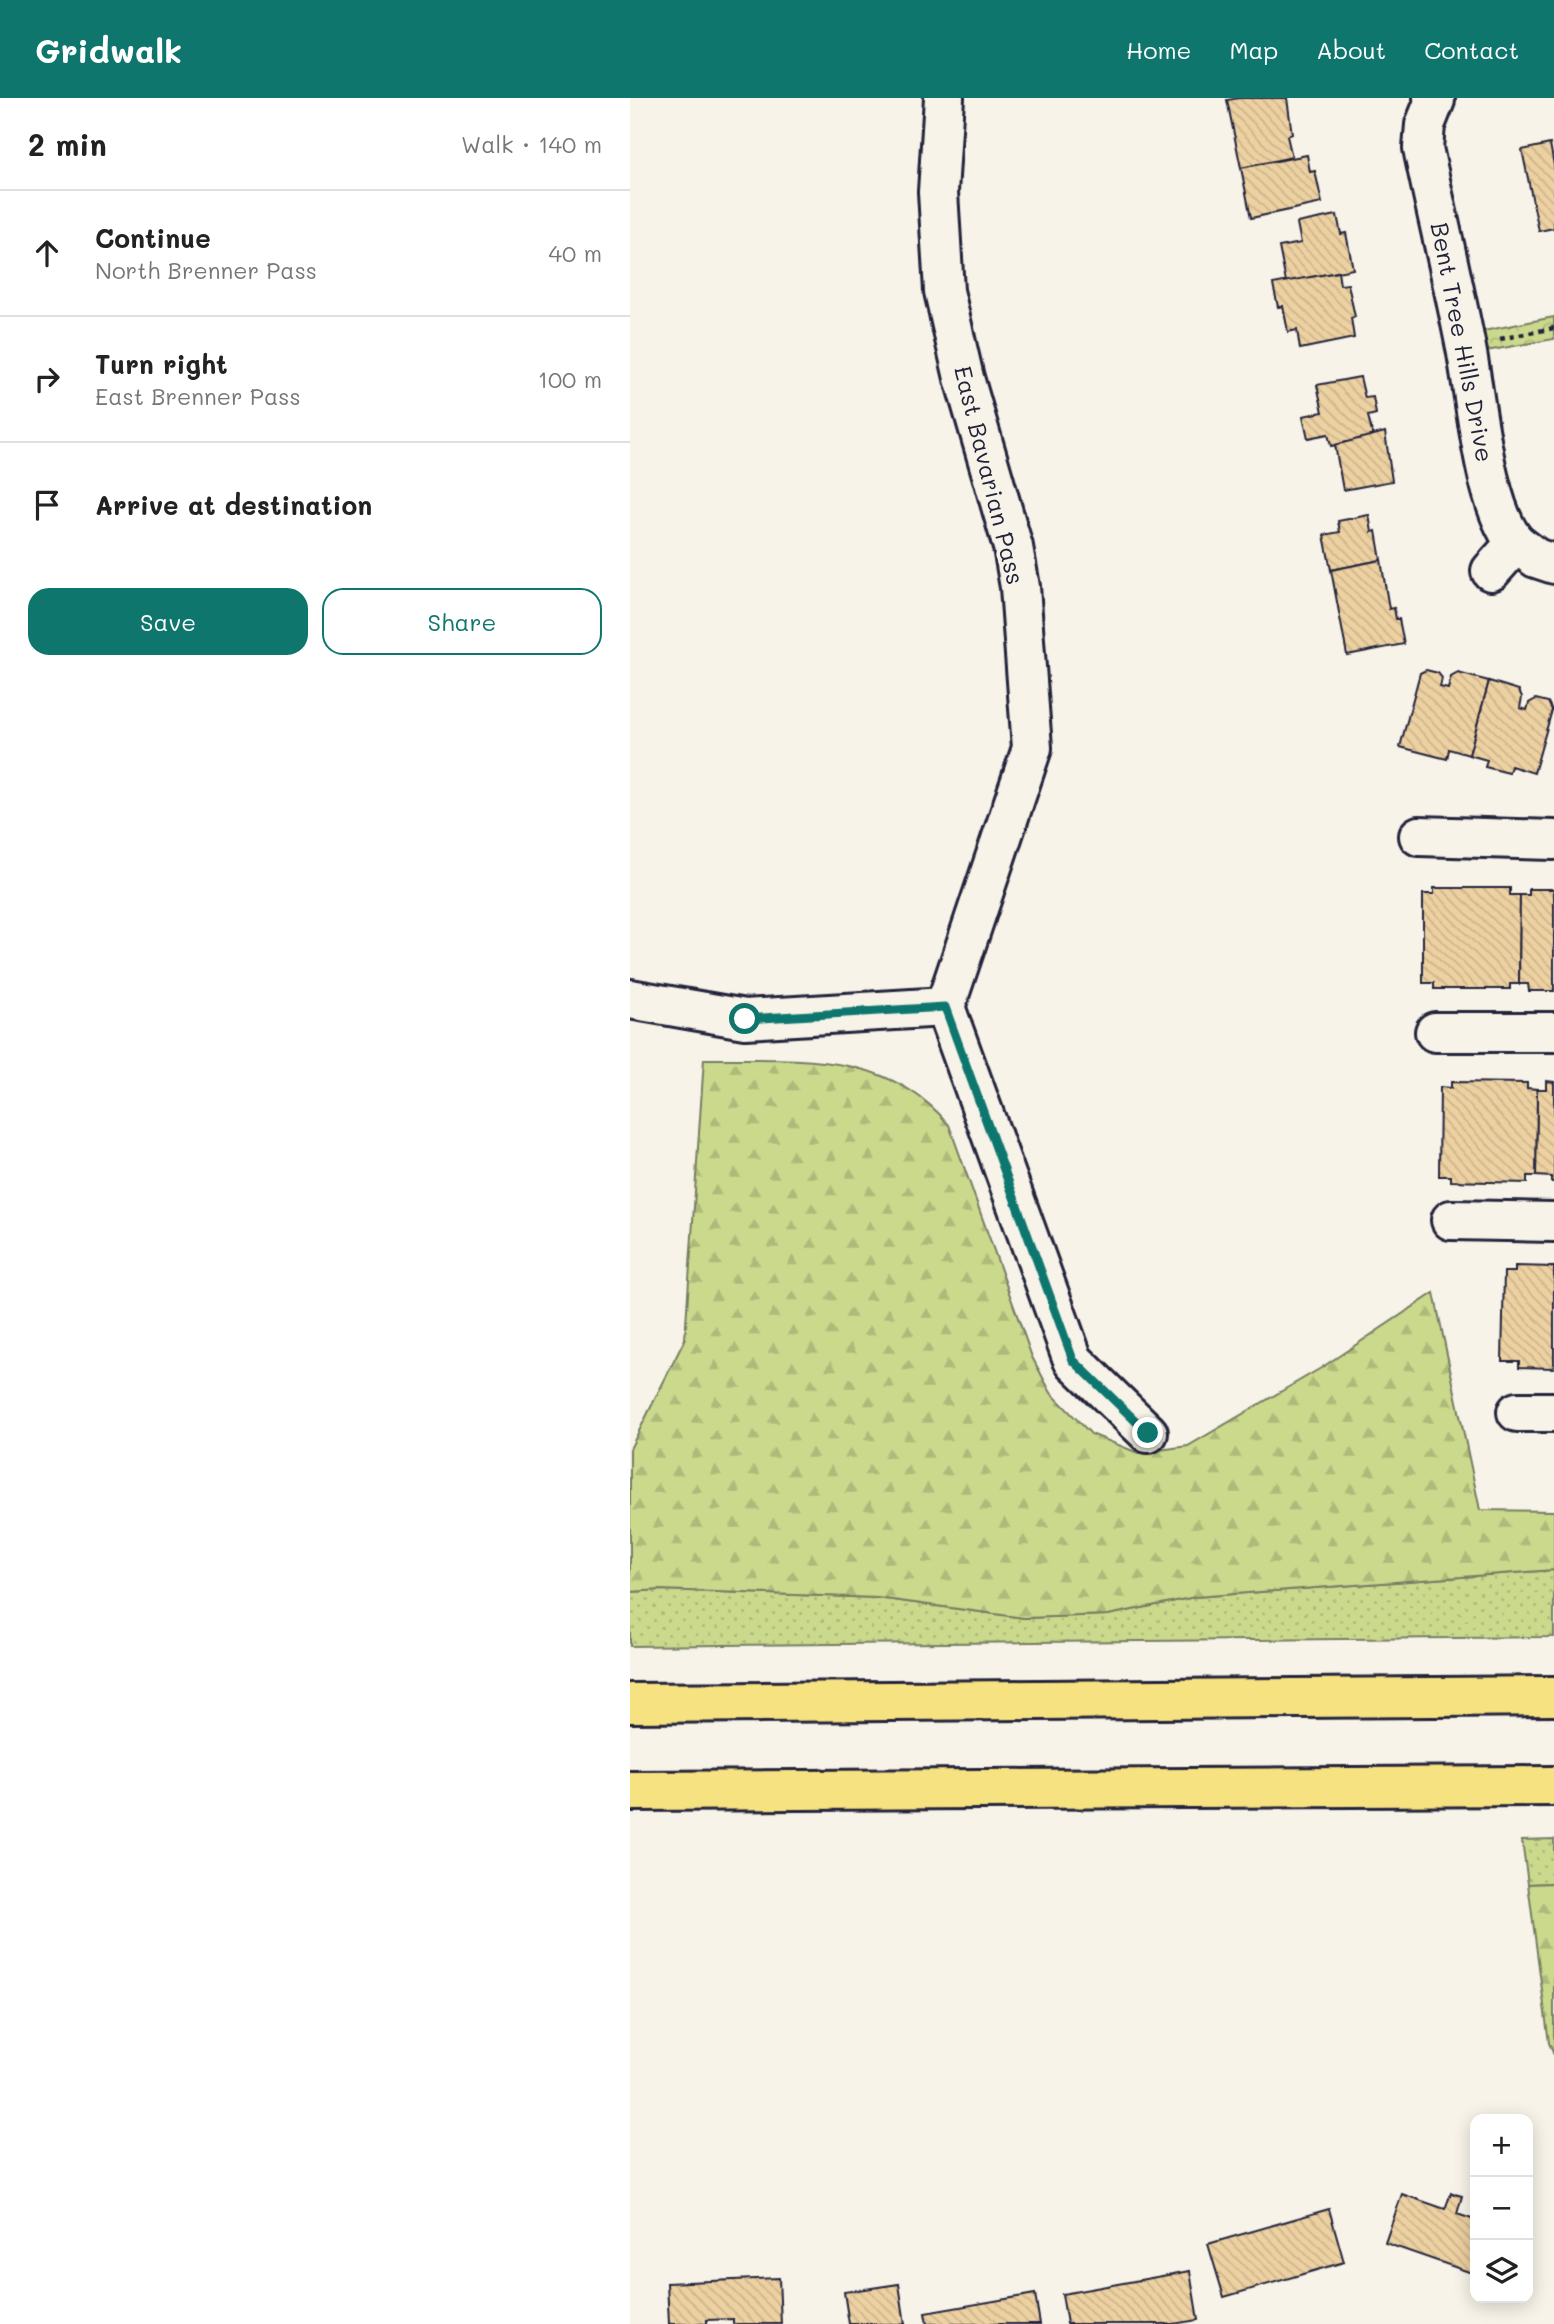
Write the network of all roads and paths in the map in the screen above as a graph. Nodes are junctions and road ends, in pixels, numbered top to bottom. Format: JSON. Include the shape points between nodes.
{"nodes":[{"id":1,"x":944,"y":98,"type":"edge"},
{"id":2,"x":1434,"y":99,"type":"edge"},
{"id":3,"x":1554,"y":328,"type":"edge"},
{"id":4,"x":1466,"y":345,"type":"junction"},
{"id":5,"x":1516,"y":543,"type":"junction"},
{"id":6,"x":1554,"y":564,"type":"edge"},
{"id":7,"x":1491,"y":571,"type":"dead end"},
{"id":8,"x":1419,"y":836,"type":"dead end"},
{"id":9,"x":1554,"y":840,"type":"edge"},
{"id":10,"x":630,"y":999,"type":"edge"},
{"id":11,"x":945,"y":1007,"type":"junction"},
{"id":12,"x":1434,"y":1032,"type":"dead end"},
{"id":13,"x":1554,"y":1032,"type":"edge"},
{"id":14,"x":1451,"y":1220,"type":"dead end"},
{"id":15,"x":1554,"y":1222,"type":"edge"},
{"id":16,"x":1148,"y":1433,"type":"dead end"},
{"id":17,"x":1554,"y":1696,"type":"edge"},
{"id":18,"x":630,"y":1703,"type":"edge"},
{"id":19,"x":1554,"y":1786,"type":"edge"},
{"id":20,"x":630,"y":1791,"type":"edge"}],
"edges":[{"from":1,"to":11,"type":"street","name":"East Bavarian Pass","via":[[939,192],[944,291],[1013,547],[1032,748]]},
{"from":2,"to":4,"type":"street","name":"Bent Tree Hills Drive","via":[[1423,148]]},
{"from":3,"to":4,"type":"path"},
{"from":4,"to":5,"type":"street","name":"Bent Tree Hills Drive","via":[[1499,517]]},
{"from":5,"to":6,"type":"street"},
{"from":5,"to":7,"type":"street"},
{"from":8,"to":9,"type":"street"},
{"from":10,"to":11,"type":"street","via":[[745,1019]]},
{"from":11,"to":16,"type":"street","via":[[1073,1360]]},
{"from":12,"to":13,"type":"street"},
{"from":14,"to":15,"type":"street"},
{"from":17,"to":18,"type":"highway"},
{"from":19,"to":20,"type":"highway"}]}
